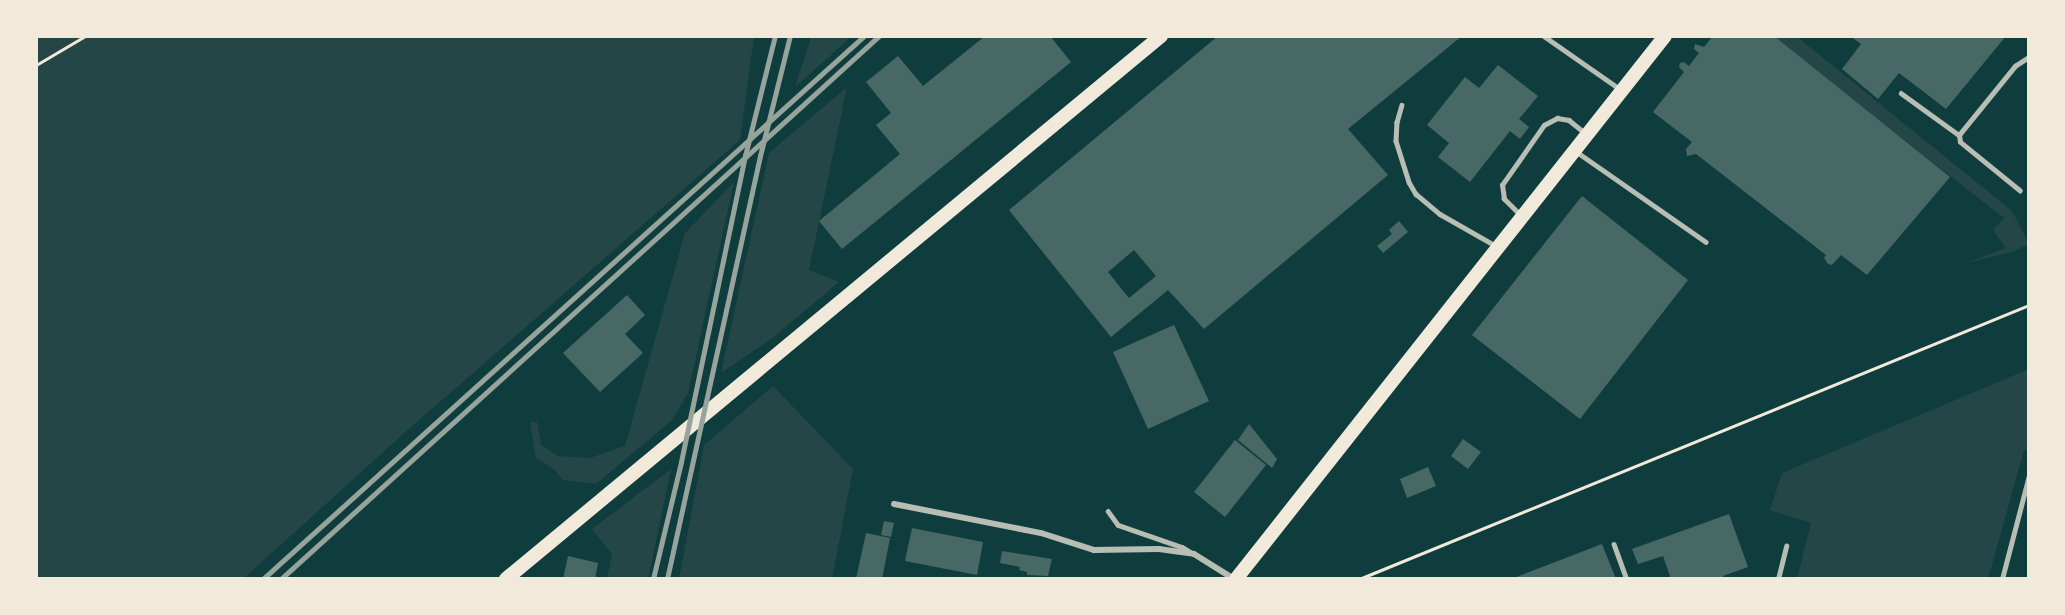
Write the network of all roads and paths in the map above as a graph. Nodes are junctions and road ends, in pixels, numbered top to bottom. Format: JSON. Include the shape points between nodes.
{"nodes":[{"id":1,"x":85,"y":36,"type":"edge"},
{"id":2,"x":1161,"y":36,"type":"edge"},
{"id":3,"x":1544,"y":36,"type":"edge"},
{"id":4,"x":1665,"y":36,"type":"edge"},
{"id":5,"x":2029,"y":57,"type":"edge"},
{"id":6,"x":36,"y":65,"type":"edge"},
{"id":7,"x":1622,"y":91,"type":"junction"},
{"id":8,"x":1901,"y":93,"type":"dead end"},
{"id":9,"x":1402,"y":105,"type":"dead end"},
{"id":10,"x":1587,"y":135,"type":"junction"},
{"id":11,"x":1959,"y":135,"type":"junction"},
{"id":12,"x":1575,"y":151,"type":"junction"},
{"id":13,"x":2020,"y":191,"type":"dead end"},
{"id":14,"x":1522,"y":217,"type":"junction"},
{"id":15,"x":1706,"y":242,"type":"dead end"},
{"id":16,"x":1498,"y":247,"type":"junction"},
{"id":17,"x":2029,"y":305,"type":"edge"},
{"id":18,"x":2029,"y":475,"type":"edge"},
{"id":19,"x":894,"y":504,"type":"dead end"},
{"id":20,"x":1108,"y":511,"type":"dead end"},
{"id":21,"x":1614,"y":544,"type":"dead end"},
{"id":22,"x":1786,"y":546,"type":"dead end"},
{"id":23,"x":1194,"y":554,"type":"junction"},
{"id":24,"x":508,"y":578,"type":"edge"},
{"id":25,"x":1235,"y":579,"type":"edge"},
{"id":26,"x":1359,"y":579,"type":"edge"},
{"id":27,"x":1627,"y":579,"type":"edge"},
{"id":28,"x":1778,"y":579,"type":"edge"},
{"id":29,"x":2002,"y":579,"type":"edge"}],
"edges":[{"from":1,"to":6,"type":"path"},
{"from":2,"to":24,"type":"main road"},
{"from":3,"to":7,"type":"lane"},
{"from":4,"to":7,"type":"main road"},
{"from":5,"to":11,"type":"lane","via":[[2015,66]]},
{"from":7,"to":10,"type":"main road"},
{"from":8,"to":11,"type":"lane"},
{"from":9,"to":16,"type":"lane","via":[[1396,141],[1416,194],[1440,214]]},
{"from":10,"to":12,"type":"main road"},
{"from":10,"to":14,"type":"lane","via":[[1569,120],[1557,118],[1544,124],[1502,185],[1504,199]]},
{"from":11,"to":13,"type":"lane","via":[[1960,142]]},
{"from":12,"to":14,"type":"main road"},
{"from":12,"to":15,"type":"lane"},
{"from":14,"to":16,"type":"main road"},
{"from":16,"to":25,"type":"main road"},
{"from":17,"to":26,"type":"path"},
{"from":18,"to":29,"type":"lane"},
{"from":19,"to":23,"type":"street","via":[[1041,533],[1095,549],[1159,549]]},
{"from":20,"to":23,"type":"lane","via":[[1118,525]]},
{"from":21,"to":27,"type":"lane"},
{"from":22,"to":28,"type":"lane"},
{"from":23,"to":25,"type":"street"}]}
